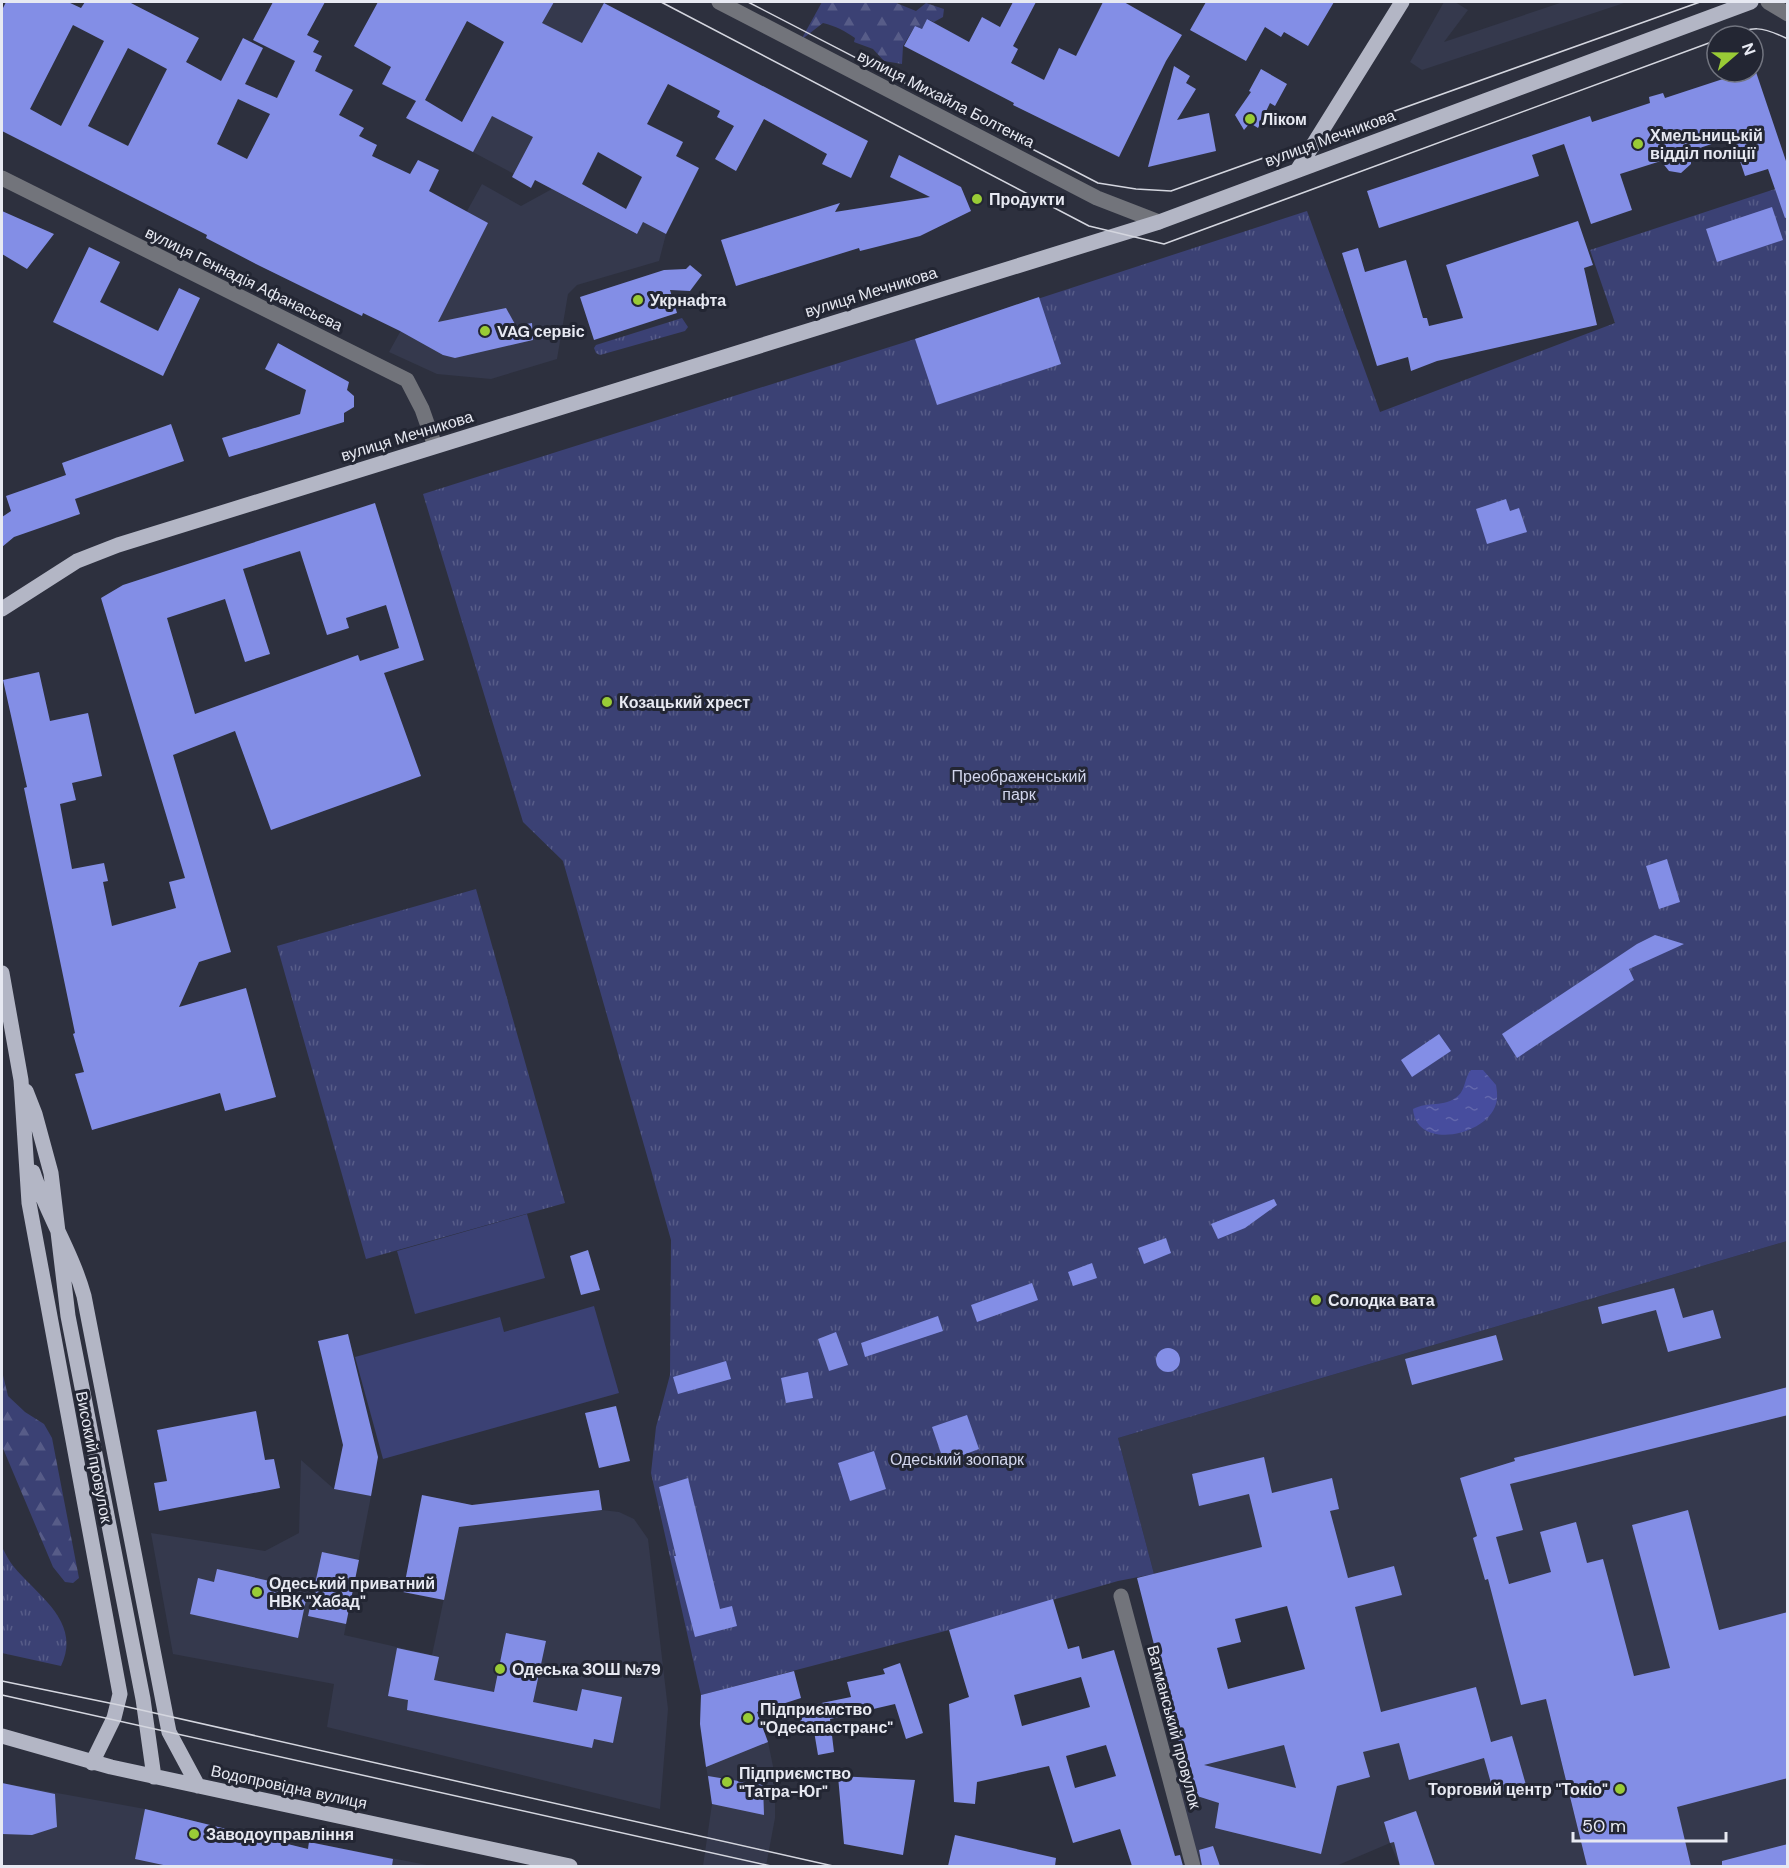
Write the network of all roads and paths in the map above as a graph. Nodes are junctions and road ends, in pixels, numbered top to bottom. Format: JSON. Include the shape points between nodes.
{"nodes":[{"id":1,"x":719,"y":2,"type":"edge"},
{"id":2,"x":1402,"y":2,"type":"edge"},
{"id":3,"x":1751,"y":2,"type":"edge"},
{"id":4,"x":1767,"y":2,"type":"edge"},
{"id":5,"x":1788,"y":14,"type":"edge"},
{"id":6,"x":1298,"y":169,"type":"junction"},
{"id":7,"x":2,"y":178,"type":"edge"},
{"id":8,"x":1160,"y":222,"type":"junction"},
{"id":9,"x":435,"y":446,"type":"junction"},
{"id":10,"x":2,"y":609,"type":"edge"},
{"id":11,"x":2,"y":973,"type":"edge"},
{"id":12,"x":21,"y":1080,"type":"junction"},
{"id":13,"x":27,"y":1152,"type":"junction"},
{"id":14,"x":60,"y":1233,"type":"junction"},
{"id":15,"x":1121,"y":1596,"type":"dead end"},
{"id":16,"x":2,"y":1737,"type":"edge"},
{"id":17,"x":92,"y":1763,"type":"junction"},
{"id":18,"x":154,"y":1777,"type":"junction"},
{"id":19,"x":198,"y":1786,"type":"junction"},
{"id":20,"x":529,"y":1862,"type":"edge"},
{"id":21,"x":570,"y":1866,"type":"edge"},
{"id":22,"x":1193,"y":1866,"type":"edge"}],
"edges":[{"from":1,"to":8,"type":"street","name":"вулиця Михайла Болтенка","via":[[1097,198]]},
{"from":2,"to":6,"type":"main road"},
{"from":3,"to":6,"type":"main road","name":"вулиця Мечникова"},
{"from":4,"to":5,"type":"street"},
{"from":6,"to":8,"type":"main road","name":"вулиця Мечникова"},
{"from":7,"to":9,"type":"street","name":"вулиця Геннадія Афанасьєва","via":[[407,380]]},
{"from":8,"to":9,"type":"main road","name":"вулиця Мечникова"},
{"from":9,"to":10,"type":"main road","name":"вулиця Мечникова","via":[[118,545],[77,561]]},
{"from":11,"to":12,"type":"main road","name":"Високий провулок"},
{"from":12,"to":13,"type":"main road","name":"Високий провулок"},
{"from":12,"to":14,"type":"main road","name":"Високий провулок","via":[[46,1150]]},
{"from":13,"to":14,"type":"main road","name":"Високий провулок","via":[[45,1206]]},
{"from":13,"to":17,"type":"main road","name":"Високий провулок","via":[[29,1203],[120,1694],[114,1718]]},
{"from":14,"to":18,"type":"main road","name":"Високий провулок","via":[[68,1316]]},
{"from":14,"to":19,"type":"main road","name":"Високий провулок","via":[[84,1296],[169,1732]]},
{"from":15,"to":22,"type":"street","name":"Ватманський провулок"},
{"from":16,"to":17,"type":"main road","name":"Водопровідна вулиця"},
{"from":17,"to":18,"type":"main road","name":"Водопровідна вулиця"},
{"from":18,"to":19,"type":"main road","name":"Водопровідна вулиця"},
{"from":19,"to":20,"type":"main road","name":"Водопровідна вулиця"},
{"from":20,"to":21,"type":"main road","name":"Водопровідна вулиця"}]}
